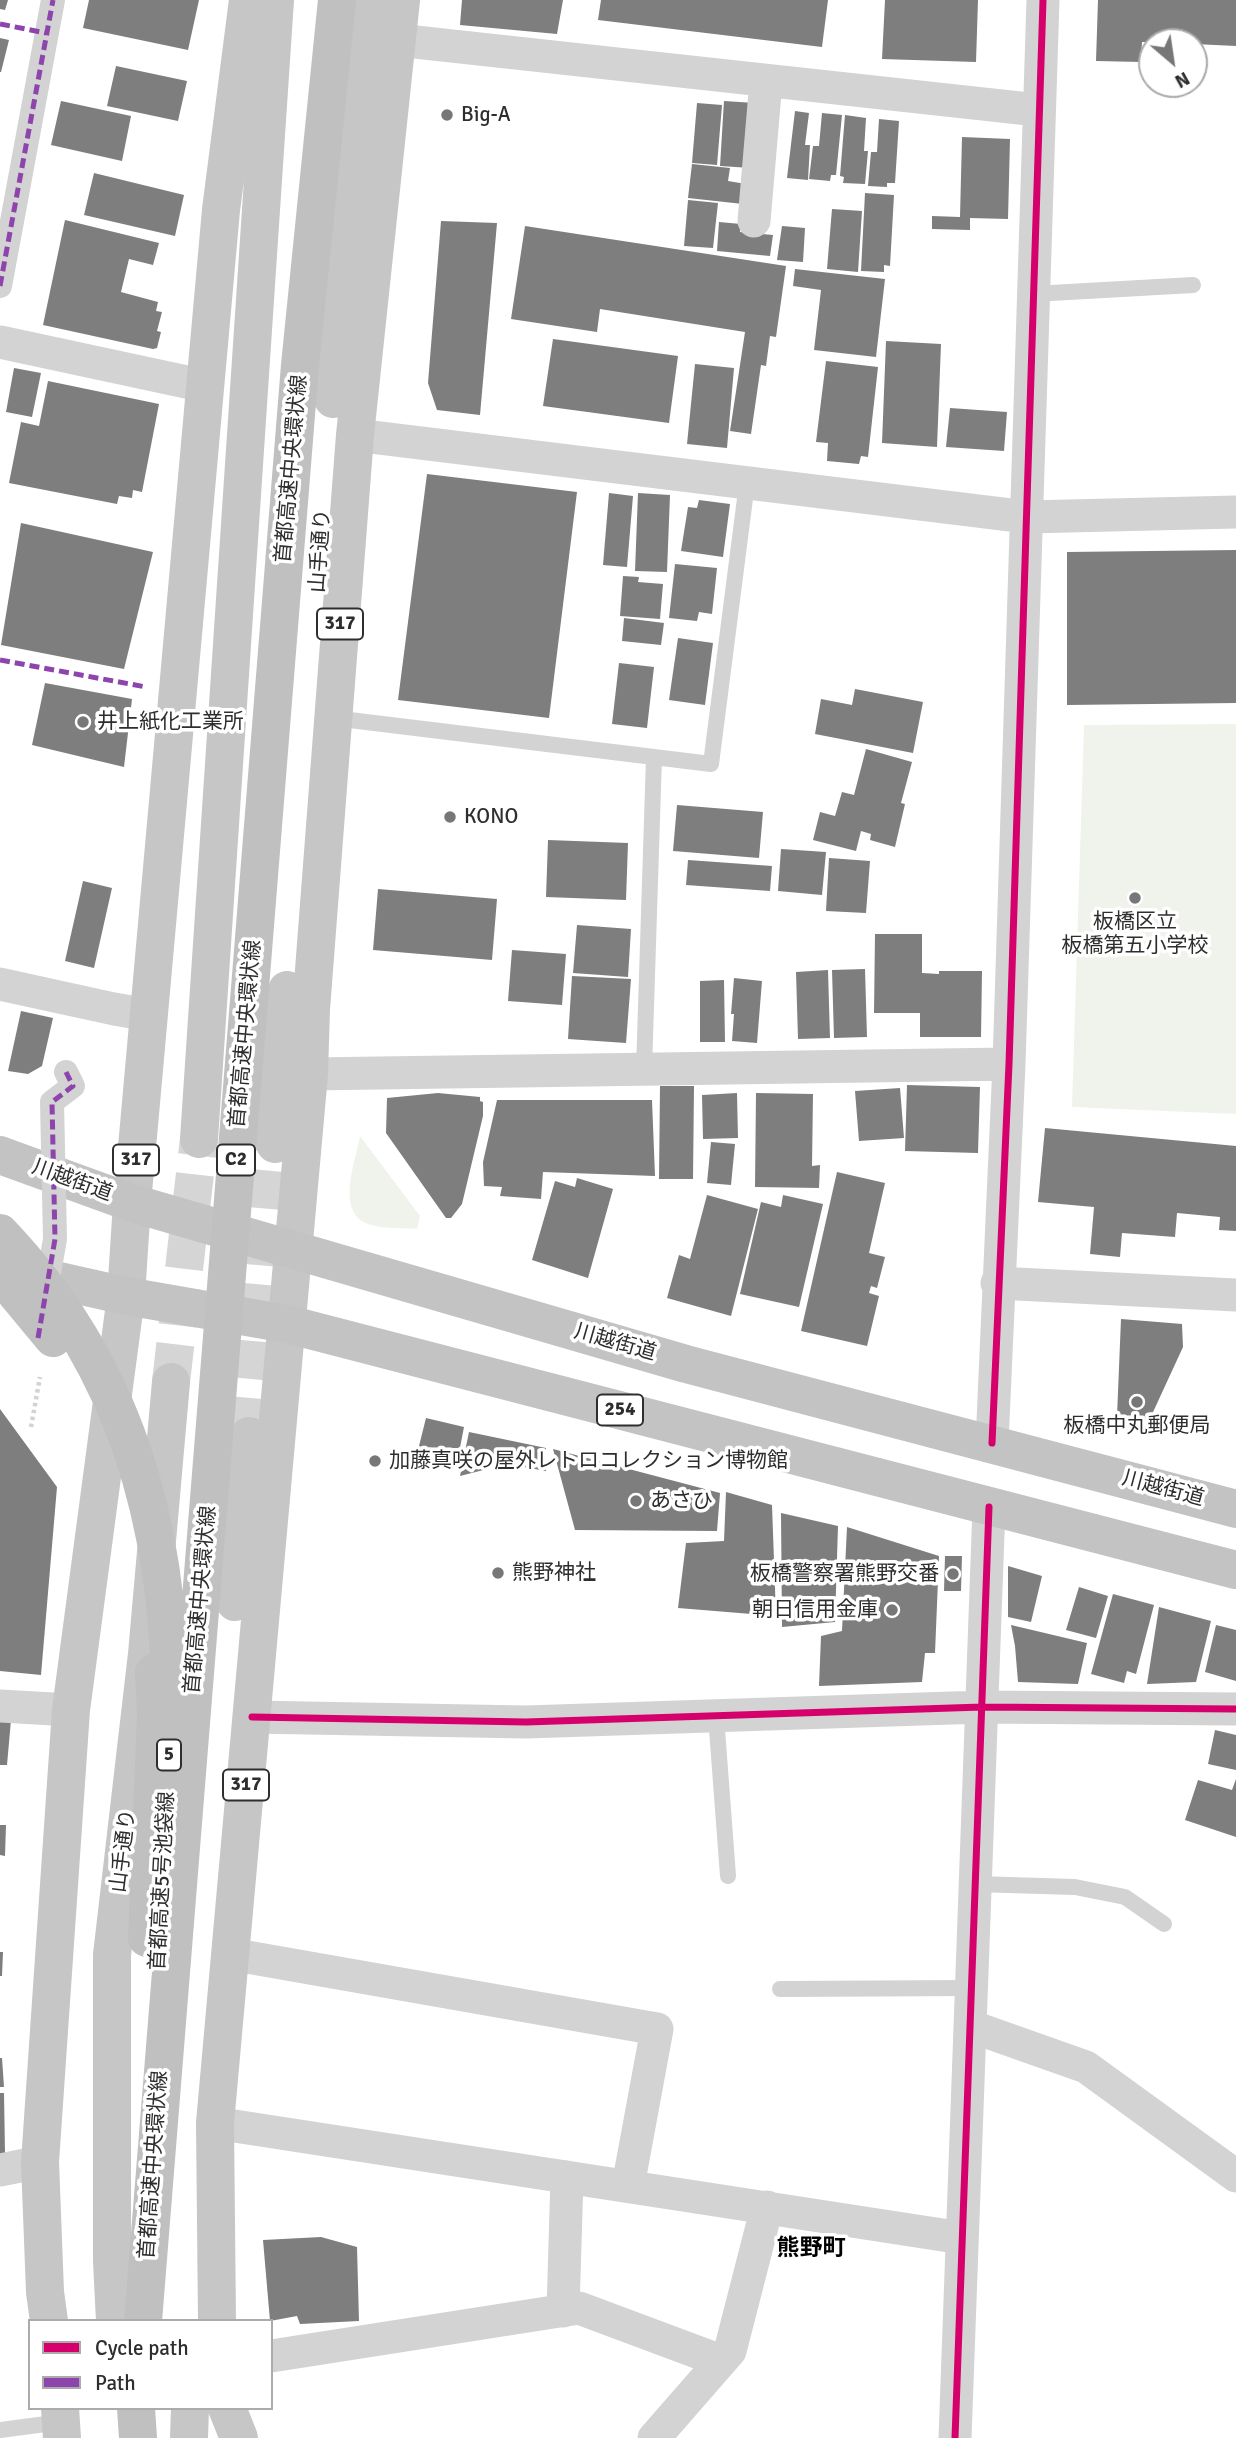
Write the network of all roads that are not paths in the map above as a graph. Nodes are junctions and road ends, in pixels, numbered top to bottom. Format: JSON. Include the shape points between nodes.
{"nodes":[{"id":1,"x":53,"y":0,"type":"edge"},
{"id":2,"x":248,"y":0,"type":"edge"},
{"id":3,"x":275,"y":0,"type":"edge"},
{"id":4,"x":337,"y":0,"type":"edge"},
{"id":5,"x":347,"y":0,"type":"edge"},
{"id":6,"x":364,"y":0,"type":"edge"},
{"id":7,"x":401,"y":0,"type":"edge"},
{"id":8,"x":1043,"y":0,"type":"edge"},
{"id":9,"x":397,"y":40,"type":"junction"},
{"id":10,"x":766,"y":81,"type":"junction"},
{"id":11,"x":1038,"y":110,"type":"junction"},
{"id":12,"x":754,"y":221,"type":"dead end"},
{"id":13,"x":1193,"y":285,"type":"dead end"},
{"id":14,"x":0,"y":286,"type":"edge"},
{"id":15,"x":1033,"y":294,"type":"junction"},
{"id":16,"x":0,"y":342,"type":"edge"},
{"id":17,"x":205,"y":386,"type":"junction"},
{"id":18,"x":355,"y":435,"type":"junction"},
{"id":19,"x":747,"y":483,"type":"junction"},
{"id":20,"x":1236,"y":512,"type":"edge"},
{"id":21,"x":1027,"y":517,"type":"junction"},
{"id":22,"x":333,"y":718,"type":"junction"},
{"id":23,"x":654,"y":757,"type":"junction"},
{"id":24,"x":0,"y":984,"type":"edge"},
{"id":25,"x":149,"y":1015,"type":"junction"},
{"id":26,"x":1009,"y":1064,"type":"junction"},
{"id":27,"x":644,"y":1069,"type":"junction"},
{"id":28,"x":66,"y":1073,"type":"dead end"},
{"id":29,"x":309,"y":1074,"type":"junction"},
{"id":30,"x":199,"y":1139,"type":"tunnel mouth"},
{"id":31,"x":275,"y":1144,"type":"tunnel mouth"},
{"id":32,"x":0,"y":1155,"type":"edge"},
{"id":33,"x":132,"y":1203,"type":"junction"},
{"id":34,"x":0,"y":1233,"type":"edge"},
{"id":35,"x":292,"y":1249,"type":"junction"},
{"id":36,"x":0,"y":1268,"type":"edge"},
{"id":37,"x":0,"y":1273,"type":"edge"},
{"id":38,"x":998,"y":1283,"type":"junction"},
{"id":39,"x":1236,"y":1295,"type":"edge"},
{"id":40,"x":126,"y":1296,"type":"junction"},
{"id":41,"x":287,"y":1324,"type":"junction"},
{"id":42,"x":37,"y":1338,"type":"road end"},
{"id":43,"x":171,"y":1382,"type":"tunnel mouth"},
{"id":44,"x":249,"y":1436,"type":"tunnel mouth"},
{"id":45,"x":992,"y":1443,"type":"junction"},
{"id":46,"x":989,"y":1507,"type":"junction"},
{"id":47,"x":1236,"y":1509,"type":"edge"},
{"id":48,"x":1236,"y":1570,"type":"edge"},
{"id":49,"x":0,"y":1706,"type":"edge"},
{"id":50,"x":982,"y":1707,"type":"junction"},
{"id":51,"x":1236,"y":1709,"type":"edge"},
{"id":52,"x":71,"y":1710,"type":"junction"},
{"id":53,"x":716,"y":1716,"type":"junction"},
{"id":54,"x":252,"y":1717,"type":"junction"},
{"id":55,"x":728,"y":1876,"type":"dead end"},
{"id":56,"x":975,"y":1884,"type":"junction"},
{"id":57,"x":1164,"y":1924,"type":"dead end"},
{"id":58,"x":230,"y":1954,"type":"junction"},
{"id":59,"x":780,"y":1989,"type":"dead end"},
{"id":60,"x":971,"y":1989,"type":"junction"},
{"id":61,"x":970,"y":2026,"type":"junction"},
{"id":62,"x":215,"y":2123,"type":"junction"},
{"id":63,"x":40,"y":2162,"type":"junction"},
{"id":64,"x":0,"y":2170,"type":"edge"},
{"id":65,"x":1236,"y":2176,"type":"edge"},
{"id":66,"x":567,"y":2177,"type":"junction"},
{"id":67,"x":628,"y":2186,"type":"junction"},
{"id":68,"x":767,"y":2207,"type":"junction"},
{"id":69,"x":962,"y":2238,"type":"junction"},
{"id":70,"x":563,"y":2311,"type":"junction"},
{"id":71,"x":49,"y":2319,"type":"edge"},
{"id":72,"x":115,"y":2319,"type":"edge"},
{"id":73,"x":132,"y":2319,"type":"edge"},
{"id":74,"x":145,"y":2319,"type":"edge"},
{"id":75,"x":145,"y":2319,"type":"edge"},
{"id":76,"x":157,"y":2319,"type":"edge"},
{"id":77,"x":191,"y":2319,"type":"edge"},
{"id":78,"x":217,"y":2319,"type":"edge"},
{"id":79,"x":273,"y":2356,"type":"edge"},
{"id":80,"x":721,"y":2361,"type":"junction"},
{"id":81,"x":119,"y":2410,"type":"edge"},
{"id":82,"x":138,"y":2410,"type":"edge"},
{"id":83,"x":153,"y":2410,"type":"edge"},
{"id":84,"x":190,"y":2410,"type":"edge"},
{"id":85,"x":218,"y":2410,"type":"edge"},
{"id":86,"x":229,"y":2410,"type":"edge"},
{"id":87,"x":61,"y":2423,"type":"edge"},
{"id":88,"x":0,"y":2430,"type":"edge"},
{"id":89,"x":120,"y":2438,"type":"edge"},
{"id":90,"x":139,"y":2438,"type":"edge"},
{"id":91,"x":154,"y":2438,"type":"edge"},
{"id":92,"x":189,"y":2438,"type":"edge"},
{"id":93,"x":218,"y":2438,"type":"edge"},
{"id":94,"x":239,"y":2438,"type":"edge"},
{"id":95,"x":654,"y":2438,"type":"edge"},
{"id":96,"x":955,"y":2438,"type":"edge"}],
"edges":[{"from":1,"to":14,"type":"street"},
{"from":2,"to":17,"type":"main road","number":"317"},
{"from":3,"to":30,"type":"main road"},
{"from":4,"to":74,"type":"highway","name":"首都高速中央環状線","number":"C2","bridge":true,"via":[[300,365]]},
{"from":5,"to":76,"type":"highway","name":"首都高速中央環状線","number":"C2","via":[[212,1651],[170,2103]]},
{"from":6,"to":31,"type":"main road","name":"山手通り","number":"317"},
{"from":7,"to":9,"type":"main road","number":"317"},
{"from":8,"to":11,"type":"street"},
{"from":9,"to":10,"type":"street"},
{"from":9,"to":18,"type":"main road","number":"317"},
{"from":10,"to":11,"type":"street"},
{"from":10,"to":12,"type":"street"},
{"from":11,"to":15,"type":"street"},
{"from":13,"to":15,"type":"lane"},
{"from":15,"to":21,"type":"street"},
{"from":16,"to":17,"type":"street"},
{"from":17,"to":25,"type":"main road","number":"317"},
{"from":18,"to":19,"type":"street"},
{"from":18,"to":22,"type":"main road","number":"317"},
{"from":19,"to":21,"type":"street"},
{"from":19,"to":23,"type":"lane","via":[[711,764]]},
{"from":20,"to":21,"type":"street"},
{"from":21,"to":26,"type":"street"},
{"from":22,"to":23,"type":"lane"},
{"from":22,"to":29,"type":"main road","number":"317"},
{"from":23,"to":27,"type":"lane"},
{"from":24,"to":25,"type":"street"},
{"from":25,"to":33,"type":"main road","number":"317"},
{"from":26,"to":27,"type":"street"},
{"from":26,"to":38,"type":"street"},
{"from":27,"to":29,"type":"street"},
{"from":28,"to":42,"type":"street","bridge":true,"via":[[73,1086],[52,1102],[55,1239]]},
{"from":29,"to":35,"type":"main road","number":"317"},
{"from":32,"to":33,"type":"highway","name":"川越街道"},
{"from":33,"to":35,"type":"highway","name":"川越街道"},
{"from":33,"to":40,"type":"main road","number":"317"},
{"from":34,"to":75,"type":"highway","name":"首都高速5号池袋線","number":"5","bridge":true,"via":[[53,1294],[105,1382],[141,1478],[160,1554],[170,1653],[170,1714]]},
{"from":35,"to":41,"type":"main road","number":"317"},
{"from":35,"to":45,"type":"highway","name":"川越街道","via":[[686,1364]]},
{"from":36,"to":40,"type":"highway","number":"254"},
{"from":37,"to":73,"type":"highway","name":"首都高速5号池袋線","number":"5","bridge":true,"via":[[53,1339],[105,1433],[123,1479],[148,1594],[156,1714],[136,2115]]},
{"from":38,"to":39,"type":"street"},
{"from":38,"to":45,"type":"street"},
{"from":40,"to":41,"type":"highway","number":"254"},
{"from":40,"to":52,"type":"main road","number":"317"},
{"from":41,"to":46,"type":"highway","number":"254"},
{"from":41,"to":54,"type":"main road","number":"317"},
{"from":43,"to":72,"type":"main road","name":"山手通り","via":[[147,1654],[112,1955]]},
{"from":44,"to":77,"type":"main road","number":"317","via":[[193,2129]]},
{"from":45,"to":47,"type":"highway","name":"川越街道"},
{"from":46,"to":48,"type":"highway","number":"254"},
{"from":46,"to":50,"type":"street"},
{"from":49,"to":52,"type":"street"},
{"from":50,"to":51,"type":"street"},
{"from":50,"to":53,"type":"street"},
{"from":50,"to":56,"type":"street"},
{"from":52,"to":63,"type":"main road","number":"317"},
{"from":53,"to":54,"type":"street","via":[[526,1722]]},
{"from":53,"to":55,"type":"lane"},
{"from":54,"to":58,"type":"main road","number":"317"},
{"from":56,"to":57,"type":"lane","via":[[1075,1887],[1125,1897]]},
{"from":56,"to":60,"type":"street"},
{"from":58,"to":62,"type":"main road","number":"317"},
{"from":58,"to":67,"type":"street","via":[[657,2029]]},
{"from":59,"to":60,"type":"lane"},
{"from":60,"to":61,"type":"street"},
{"from":61,"to":65,"type":"street","via":[[1086,2067]]},
{"from":61,"to":69,"type":"street"},
{"from":62,"to":66,"type":"street"},
{"from":62,"to":78,"type":"main road","number":"317"},
{"from":63,"to":64,"type":"street"},
{"from":63,"to":71,"type":"main road","number":"317"},
{"from":66,"to":67,"type":"street"},
{"from":66,"to":70,"type":"street"},
{"from":67,"to":68,"type":"street"},
{"from":68,"to":69,"type":"street"},
{"from":68,"to":80,"type":"street","via":[[730,2351]]},
{"from":69,"to":96,"type":"street"},
{"from":70,"to":79,"type":"street"},
{"from":70,"to":80,"type":"street","via":[[579,2308]]},
{"from":80,"to":95,"type":"street"},
{"from":81,"to":89,"type":"main road"},
{"from":82,"to":90,"type":"highway"},
{"from":83,"to":91,"type":"highway"},
{"from":84,"to":92,"type":"main road"},
{"from":85,"to":93,"type":"main road"},
{"from":86,"to":94,"type":"main road"},
{"from":87,"to":88,"type":"lane"}]}
